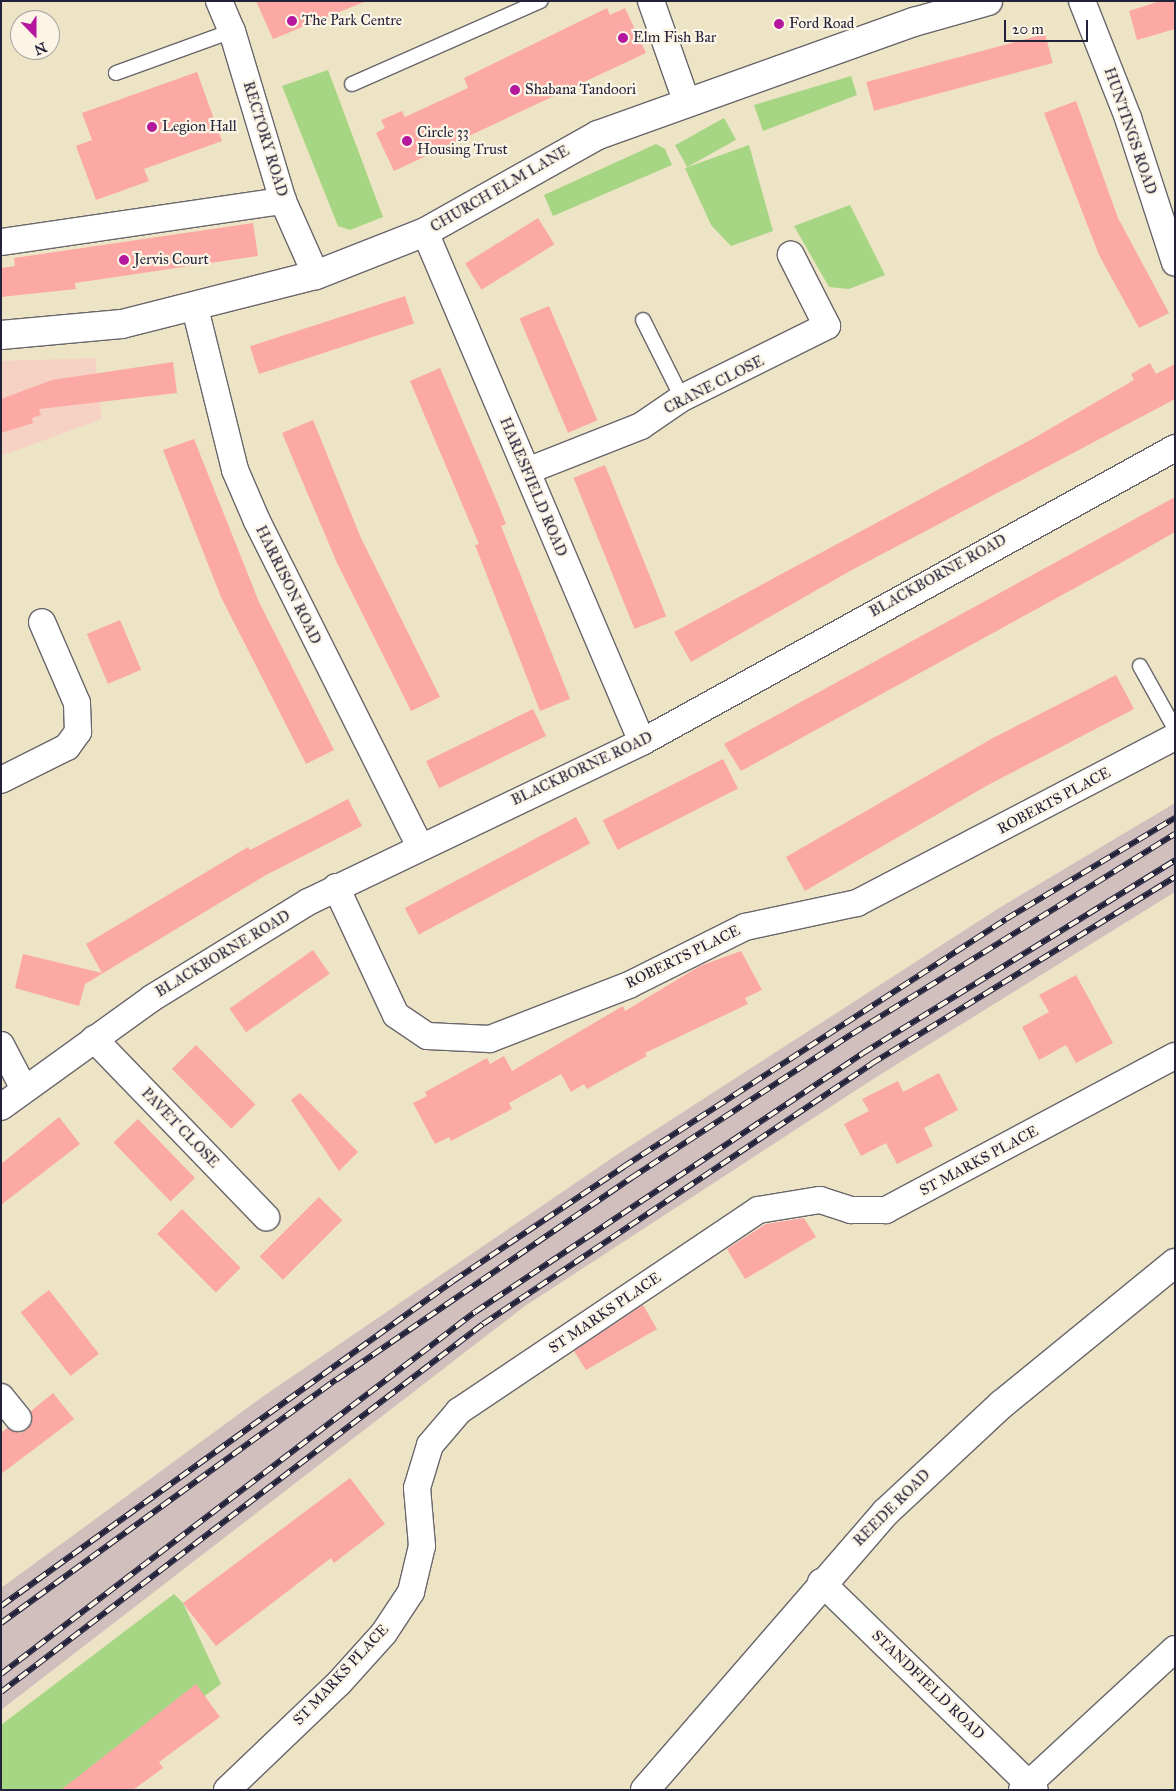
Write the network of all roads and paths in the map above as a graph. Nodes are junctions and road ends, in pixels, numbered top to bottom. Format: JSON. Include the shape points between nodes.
{"nodes":[{"id":1,"x":219,"y":1,"type":"edge"},
{"id":2,"x":540,"y":1,"type":"edge"},
{"id":3,"x":650,"y":1,"type":"edge"},
{"id":4,"x":988,"y":1,"type":"edge"},
{"id":5,"x":1082,"y":1,"type":"edge"},
{"id":6,"x":232,"y":31,"type":"junction"},
{"id":7,"x":116,"y":73,"type":"dead end"},
{"id":8,"x":352,"y":84,"type":"dead end"},
{"id":9,"x":687,"y":104,"type":"junction"},
{"id":10,"x":283,"y":201,"type":"junction"},
{"id":11,"x":425,"y":232,"type":"junction"},
{"id":12,"x":1,"y":242,"type":"edge"},
{"id":13,"x":791,"y":255,"type":"dead end"},
{"id":14,"x":1175,"y":263,"type":"edge"},
{"id":15,"x":316,"y":275,"type":"junction"},
{"id":16,"x":195,"y":308,"type":"junction"},
{"id":17,"x":643,"y":320,"type":"dead end"},
{"id":18,"x":1,"y":335,"type":"edge"},
{"id":19,"x":682,"y":398,"type":"junction"},
{"id":20,"x":1175,"y":448,"type":"edge"},
{"id":21,"x":527,"y":472,"type":"junction"},
{"id":22,"x":42,"y":622,"type":"dead end"},
{"id":23,"x":1140,"y":666,"type":"dead end"},
{"id":24,"x":1175,"y":729,"type":"edge"},
{"id":25,"x":1175,"y":737,"type":"edge"},
{"id":26,"x":642,"y":742,"type":"junction"},
{"id":27,"x":1,"y":780,"type":"edge"},
{"id":28,"x":420,"y":847,"type":"junction"},
{"id":29,"x":336,"y":887,"type":"junction"},
{"id":30,"x":94,"y":1039,"type":"junction"},
{"id":31,"x":1,"y":1045,"type":"edge"},
{"id":32,"x":1175,"y":1056,"type":"edge"},
{"id":33,"x":24,"y":1089,"type":"junction"},
{"id":34,"x":1,"y":1107,"type":"edge"},
{"id":35,"x":266,"y":1217,"type":"dead end"},
{"id":36,"x":1175,"y":1263,"type":"edge"},
{"id":37,"x":1,"y":1397,"type":"edge"},
{"id":38,"x":18,"y":1418,"type":"dead end"},
{"id":39,"x":821,"y":1582,"type":"junction"},
{"id":40,"x":1175,"y":1649,"type":"edge"},
{"id":41,"x":1029,"y":1788,"type":"edge"},
{"id":42,"x":227,"y":1790,"type":"edge"},
{"id":43,"x":645,"y":1790,"type":"edge"}],
"edges":[{"from":1,"to":6,"type":"street","name":"RECTORY ROAD"},
{"from":2,"to":8,"type":"lane"},
{"from":3,"to":9,"type":"street"},
{"from":4,"to":9,"type":"street","name":"CHURCH ELM LANE","via":[[914,22]]},
{"from":5,"to":14,"type":"street","name":"HUNTINGS ROAD","via":[[1128,118]]},
{"from":6,"to":7,"type":"lane"},
{"from":6,"to":10,"type":"street","name":"RECTORY ROAD"},
{"from":9,"to":11,"type":"street","name":"CHURCH ELM LANE","via":[[598,135]]},
{"from":10,"to":12,"type":"street"},
{"from":10,"to":15,"type":"street","name":"RECTORY ROAD"},
{"from":11,"to":15,"type":"street","name":"CHURCH ELM LANE"},
{"from":11,"to":21,"type":"street","name":"HARESFIELD ROAD"},
{"from":13,"to":19,"type":"street","name":"CRANE CLOSE","via":[[827,326]]},
{"from":15,"to":16,"type":"street","name":"CHURCH ELM LANE"},
{"from":16,"to":18,"type":"street","name":"CHURCH ELM LANE","via":[[122,324]]},
{"from":16,"to":28,"type":"street","name":"HARRISON ROAD","via":[[236,470],[257,521]]},
{"from":17,"to":19,"type":"lane"},
{"from":19,"to":21,"type":"street","name":"CRANE CLOSE","via":[[641,426]]},
{"from":20,"to":26,"type":"street","name":"BLACKBORNE ROAD"},
{"from":21,"to":26,"type":"street","name":"HARESFIELD ROAD"},
{"from":22,"to":27,"type":"street","via":[[77,702],[78,732],[67,747]]},
{"from":23,"to":24,"type":"lane"},
{"from":25,"to":29,"type":"street","name":"ROBERTS PLACE","via":[[858,904],[744,927],[629,985],[490,1039],[427,1036],[396,1015]]},
{"from":26,"to":28,"type":"street","name":"BLACKBORNE ROAD"},
{"from":28,"to":29,"type":"street","name":"BLACKBORNE ROAD"},
{"from":29,"to":30,"type":"street","name":"BLACKBORNE ROAD","via":[[152,998]]},
{"from":30,"to":33,"type":"street","name":"BLACKBORNE ROAD"},
{"from":30,"to":35,"type":"street","name":"PAVET CLOSE"},
{"from":31,"to":33,"type":"street"},
{"from":32,"to":42,"type":"street","name":"ST MARKS PLACE","via":[[886,1210],[851,1210],[820,1200],[758,1210],[459,1411],[430,1445],[417,1488],[422,1546],[411,1592],[384,1633],[339,1683]]},
{"from":33,"to":34,"type":"street","name":"BLACKBORNE ROAD"},
{"from":36,"to":39,"type":"street","name":"REEDE ROAD","via":[[1002,1404],[886,1512]]},
{"from":37,"to":38,"type":"street"},
{"from":39,"to":41,"type":"street","name":"STANDFIELD ROAD"},
{"from":39,"to":43,"type":"street","name":"REEDE ROAD"},
{"from":40,"to":41,"type":"street"}]}
